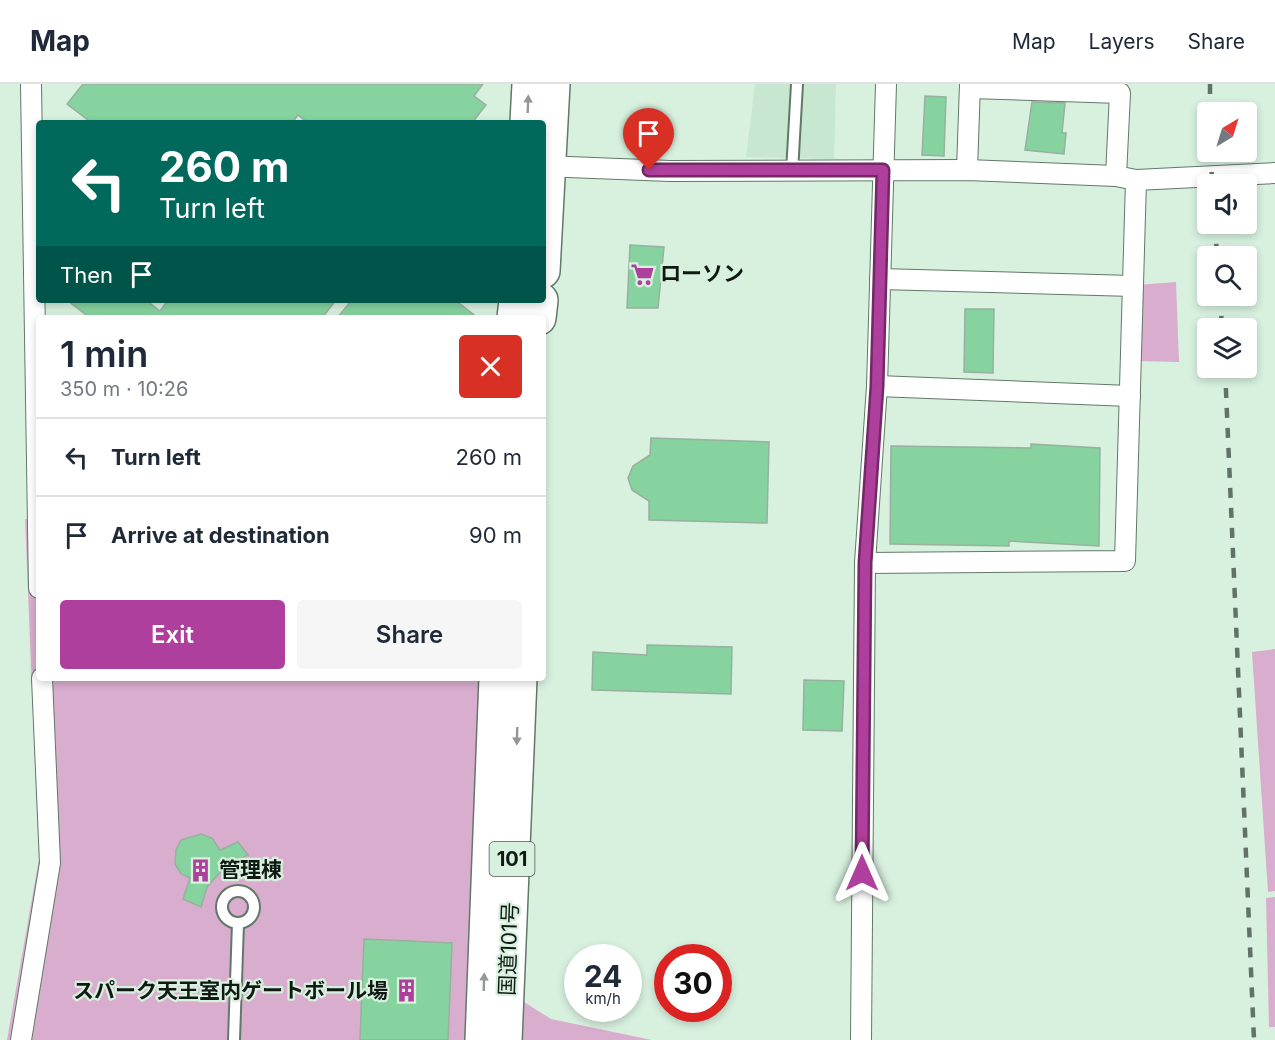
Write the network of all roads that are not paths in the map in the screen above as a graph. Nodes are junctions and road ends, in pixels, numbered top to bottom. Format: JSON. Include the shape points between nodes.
{"nodes":[{"id":1,"x":31,"y":84,"type":"edge"},
{"id":2,"x":529,"y":84,"type":"edge"},
{"id":3,"x":554,"y":84,"type":"edge"},
{"id":4,"x":797,"y":84,"type":"edge"},
{"id":5,"x":885,"y":84,"type":"edge"},
{"id":6,"x":970,"y":86,"type":"edge"},
{"id":7,"x":527,"y":120,"type":"edge"},
{"id":8,"x":547,"y":166,"type":"edge"},
{"id":9,"x":883,"y":170,"type":"junction"},
{"id":10,"x":967,"y":170,"type":"junction"},
{"id":11,"x":792,"y":172,"type":"junction"},
{"id":12,"x":1275,"y":173,"type":"edge"},
{"id":13,"x":1116,"y":176,"type":"junction"},
{"id":14,"x":1136,"y":180,"type":"junction"},
{"id":15,"x":546,"y":192,"type":"edge"},
{"id":16,"x":880,"y":279,"type":"junction"},
{"id":17,"x":1133,"y":286,"type":"junction"},
{"id":18,"x":877,"y":386,"type":"junction"},
{"id":19,"x":1130,"y":396,"type":"junction"},
{"id":20,"x":36,"y":399,"type":"edge"},
{"id":21,"x":865,"y":563,"type":"junction"},
{"id":22,"x":42,"y":681,"type":"edge"},
{"id":23,"x":496,"y":681,"type":"edge"},
{"id":24,"x":520,"y":681,"type":"edge"},
{"id":25,"x":238,"y":923,"type":"dead end"},
{"id":26,"x":21,"y":1040,"type":"edge"},
{"id":27,"x":234,"y":1040,"type":"edge"},
{"id":28,"x":482,"y":1040,"type":"edge"},
{"id":29,"x":505,"y":1040,"type":"edge"},
{"id":30,"x":861,"y":1040,"type":"edge"}],
"edges":[{"from":1,"to":20,"type":"street"},
{"from":7,"to":2,"type":"highway","one_way":true},
{"from":3,"to":8,"type":"highway"},
{"from":4,"to":11,"type":"lane"},
{"from":5,"to":9,"type":"street"},
{"from":6,"to":10,"type":"street"},
{"from":6,"to":13,"type":"street","via":[[1120,93]]},
{"from":8,"to":11,"type":"street"},
{"from":8,"to":15,"type":"highway"},
{"from":9,"to":10,"type":"street"},
{"from":9,"to":11,"type":"street"},
{"from":9,"to":16,"type":"street"},
{"from":10,"to":13,"type":"street"},
{"from":12,"to":14,"type":"street"},
{"from":13,"to":14,"type":"street"},
{"from":14,"to":17,"type":"street"},
{"from":16,"to":17,"type":"street"},
{"from":16,"to":18,"type":"street"},
{"from":17,"to":19,"type":"street"},
{"from":18,"to":19,"type":"street"},
{"from":18,"to":21,"type":"street"},
{"from":19,"to":21,"type":"street","via":[[1125,561]]},
{"from":21,"to":30,"type":"street"},
{"from":22,"to":26,"type":"street","via":[[50,863]]},
{"from":28,"to":23,"type":"highway","name":"国道101号","number":"101","one_way":true},
{"from":24,"to":29,"type":"highway","name":"国道101号","number":"101","one_way":true},
{"from":25,"to":27,"type":"lane"}]}
